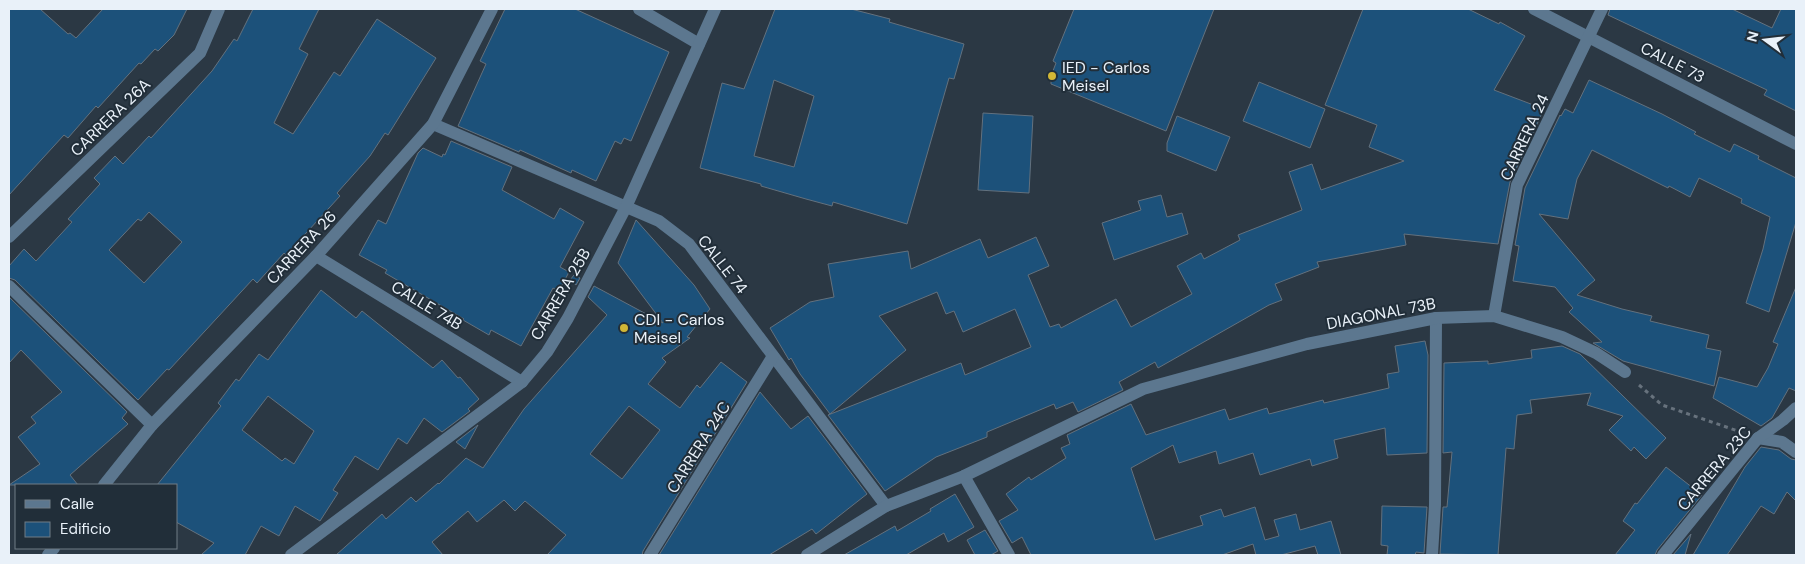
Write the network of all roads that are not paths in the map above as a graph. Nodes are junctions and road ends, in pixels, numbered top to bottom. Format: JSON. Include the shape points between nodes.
{"nodes":[{"id":1,"x":219,"y":9,"type":"edge"},
{"id":2,"x":492,"y":9,"type":"edge"},
{"id":3,"x":638,"y":9,"type":"edge"},
{"id":4,"x":715,"y":9,"type":"edge"},
{"id":5,"x":1534,"y":9,"type":"edge"},
{"id":6,"x":1602,"y":9,"type":"edge"},
{"id":7,"x":1589,"y":37,"type":"junction"},
{"id":8,"x":699,"y":44,"type":"junction"},
{"id":9,"x":433,"y":124,"type":"junction"},
{"id":10,"x":1796,"y":144,"type":"edge"},
{"id":11,"x":626,"y":207,"type":"junction"},
{"id":12,"x":9,"y":237,"type":"edge"},
{"id":13,"x":316,"y":256,"type":"junction"},
{"id":14,"x":9,"y":286,"type":"edge"},
{"id":15,"x":1494,"y":316,"type":"junction"},
{"id":16,"x":1436,"y":318,"type":"junction"},
{"id":17,"x":773,"y":356,"type":"junction"},
{"id":18,"x":1625,"y":372,"type":"road end"},
{"id":19,"x":522,"y":382,"type":"junction"},
{"id":20,"x":1796,"y":408,"type":"edge"},
{"id":21,"x":152,"y":425,"type":"junction"},
{"id":22,"x":1758,"y":438,"type":"junction"},
{"id":23,"x":1796,"y":452,"type":"edge"},
{"id":24,"x":964,"y":476,"type":"junction"},
{"id":25,"x":105,"y":484,"type":"edge"},
{"id":26,"x":886,"y":506,"type":"junction"},
{"id":27,"x":291,"y":555,"type":"edge"},
{"id":28,"x":650,"y":555,"type":"edge"},
{"id":29,"x":806,"y":555,"type":"edge"},
{"id":30,"x":1009,"y":555,"type":"edge"},
{"id":31,"x":1432,"y":555,"type":"edge"},
{"id":32,"x":1663,"y":555,"type":"edge"}],
"edges":[{"from":1,"to":12,"type":"street","name":"CARRERA 26A","via":[[200,53]]},
{"from":2,"to":9,"type":"street","name":"CARRERA 26"},
{"from":3,"to":8,"type":"street"},
{"from":4,"to":8,"type":"street","name":"CARRERA 25B"},
{"from":5,"to":7,"type":"street","name":"CALLE 73"},
{"from":6,"to":7,"type":"street","name":"CARRERA 24"},
{"from":7,"to":10,"type":"street","name":"CALLE 73"},
{"from":7,"to":15,"type":"street","name":"CARRERA 24","via":[[1517,185]]},
{"from":8,"to":11,"type":"street","name":"CARRERA 25B"},
{"from":9,"to":11,"type":"street","name":"CALLE 74"},
{"from":9,"to":13,"type":"street","name":"CARRERA 26"},
{"from":11,"to":17,"type":"street","name":"CALLE 74","via":[[658,222],[689,244]]},
{"from":11,"to":19,"type":"street","name":"CARRERA 25B","via":[[568,318]]},
{"from":13,"to":19,"type":"street","name":"CALLE 74B"},
{"from":13,"to":21,"type":"street","name":"CARRERA 26"},
{"from":14,"to":21,"type":"street"},
{"from":15,"to":16,"type":"street","name":"DIAGONAL 73B"},
{"from":15,"to":18,"type":"street","name":"DIAGONAL 73B","via":[[1562,336]]},
{"from":16,"to":24,"type":"street","name":"DIAGONAL 73B","via":[[1307,344],[1144,390]]},
{"from":16,"to":31,"type":"street"},
{"from":17,"to":26,"type":"street","name":"CALLE 74"},
{"from":17,"to":28,"type":"street","name":"CARRERA 24C"},
{"from":19,"to":27,"type":"street","name":"CARRERA 25B"},
{"from":20,"to":22,"type":"street","name":"CARRERA 23C"},
{"from":21,"to":25,"type":"street","name":"CARRERA 26"},
{"from":22,"to":23,"type":"street","via":[[1782,442]]},
{"from":22,"to":32,"type":"street","name":"CARRERA 23C"},
{"from":24,"to":26,"type":"street","name":"DIAGONAL 73B"},
{"from":24,"to":30,"type":"street"},
{"from":26,"to":29,"type":"street","name":"DIAGONAL 73B"}]}
